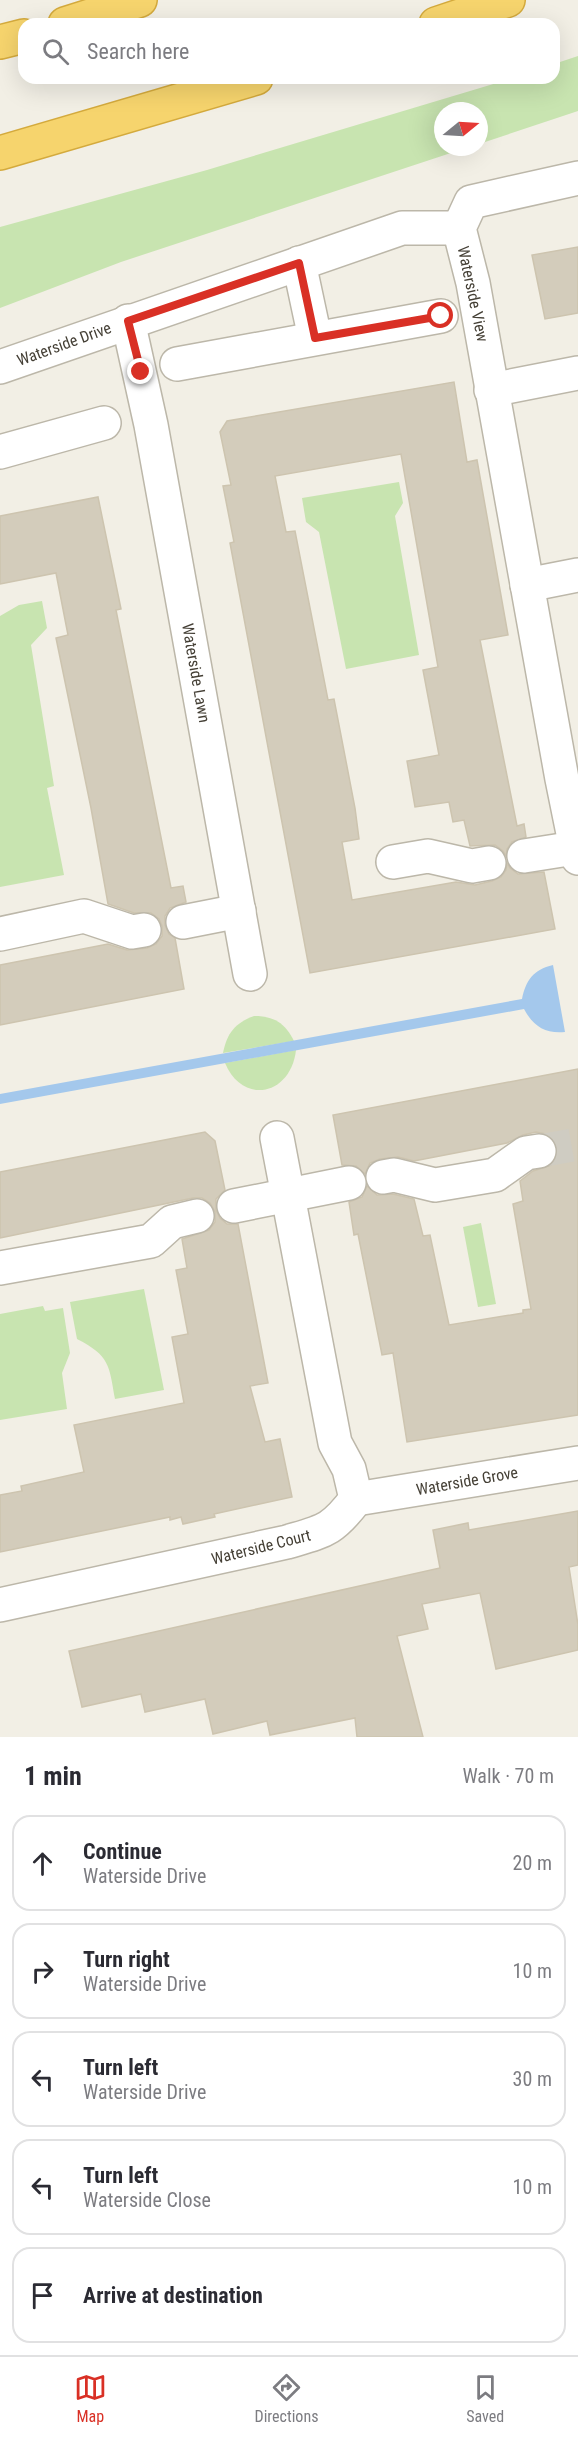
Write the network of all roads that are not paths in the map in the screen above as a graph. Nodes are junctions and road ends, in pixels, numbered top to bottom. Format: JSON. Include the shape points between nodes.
{"nodes":[{"id":1,"x":140,"y":0,"type":"edge"},
{"id":2,"x":508,"y":0,"type":"edge"},
{"id":3,"x":84,"y":18,"type":"edge"},
{"id":4,"x":454,"y":18,"type":"edge"},
{"id":5,"x":18,"y":38,"type":"edge"},
{"id":6,"x":0,"y":42,"type":"edge"},
{"id":7,"x":236,"y":84,"type":"edge"},
{"id":8,"x":0,"y":153,"type":"edge"},
{"id":9,"x":578,"y":177,"type":"edge"},
{"id":10,"x":459,"y":228,"type":"junction"},
{"id":11,"x":299,"y":263,"type":"junction"},
{"id":12,"x":441,"y":316,"type":"dead end"},
{"id":13,"x":128,"y":321,"type":"junction"},
{"id":14,"x":315,"y":338,"type":"junction"},
{"id":15,"x":177,"y":364,"type":"dead end"},
{"id":16,"x":0,"y":367,"type":"edge"},
{"id":17,"x":578,"y":373,"type":"edge"},
{"id":18,"x":491,"y":390,"type":"junction"},
{"id":19,"x":104,"y":423,"type":"dead end"},
{"id":20,"x":0,"y":452,"type":"edge"},
{"id":21,"x":578,"y":575,"type":"edge"},
{"id":22,"x":526,"y":585,"type":"junction"},
{"id":23,"x":570,"y":778,"type":"edge"},
{"id":24,"x":576,"y":853,"type":"edge"},
{"id":25,"x":524,"y":856,"type":"dead end"},
{"id":26,"x":393,"y":862,"type":"dead end"},
{"id":27,"x":489,"y":863,"type":"dead end"},
{"id":28,"x":239,"y":911,"type":"junction"},
{"id":29,"x":183,"y":922,"type":"dead end"},
{"id":30,"x":144,"y":930,"type":"dead end"},
{"id":31,"x":0,"y":934,"type":"edge"},
{"id":32,"x":250,"y":974,"type":"dead end"},
{"id":33,"x":277,"y":1138,"type":"dead end"},
{"id":34,"x":539,"y":1151,"type":"tunnel mouth"},
{"id":35,"x":383,"y":1177,"type":"dead end"},
{"id":36,"x":349,"y":1183,"type":"dead end"},
{"id":37,"x":289,"y":1194,"type":"junction"},
{"id":38,"x":234,"y":1206,"type":"dead end"},
{"id":39,"x":197,"y":1216,"type":"dead end"},
{"id":40,"x":0,"y":1268,"type":"edge"},
{"id":41,"x":578,"y":1463,"type":"edge"},
{"id":42,"x":356,"y":1499,"type":"junction"},
{"id":43,"x":0,"y":1605,"type":"edge"}],
"edges":[{"from":1,"to":3,"type":"highway"},
{"from":2,"to":4,"type":"highway"},
{"from":5,"to":6,"type":"highway"},
{"from":7,"to":8,"type":"highway"},
{"from":9,"to":10,"type":"street","name":"Waterside View","via":[[471,202]]},
{"from":10,"to":11,"type":"street","name":"Waterside Drive","via":[[402,228]]},
{"from":10,"to":18,"type":"street","name":"Waterside View","via":[[473,283]]},
{"from":11,"to":13,"type":"street","name":"Waterside Drive"},
{"from":11,"to":14,"type":"street"},
{"from":12,"to":14,"type":"street"},
{"from":13,"to":16,"type":"street","name":"Waterside Drive"},
{"from":13,"to":28,"type":"street","name":"Waterside Lawn","via":[[141,372]]},
{"from":14,"to":15,"type":"street"},
{"from":17,"to":18,"type":"street"},
{"from":18,"to":22,"type":"street","name":"Waterside View"},
{"from":19,"to":20,"type":"street"},
{"from":21,"to":22,"type":"street"},
{"from":22,"to":23,"type":"street","name":"Waterside View"},
{"from":23,"to":24,"type":"street","name":"Waterside View"},
{"from":24,"to":25,"type":"street"},
{"from":26,"to":27,"type":"street","via":[[428,856],[472,866]]},
{"from":28,"to":29,"type":"street"},
{"from":28,"to":32,"type":"street","name":"Waterside Lawn"},
{"from":30,"to":31,"type":"street","via":[[132,932],[84,916]]},
{"from":33,"to":37,"type":"street"},
{"from":34,"to":35,"type":"street","via":[[526,1153],[495,1175],[435,1185],[393,1175]]},
{"from":36,"to":37,"type":"street"},
{"from":37,"to":38,"type":"street"},
{"from":37,"to":42,"type":"street","via":[[335,1443],[349,1469]]},
{"from":39,"to":40,"type":"street","via":[[172,1222],[151,1241]]},
{"from":41,"to":42,"type":"street","name":"Waterside Grove"},
{"from":42,"to":43,"type":"street","name":"Waterside Court","via":[[327,1530],[287,1542]]}]}
